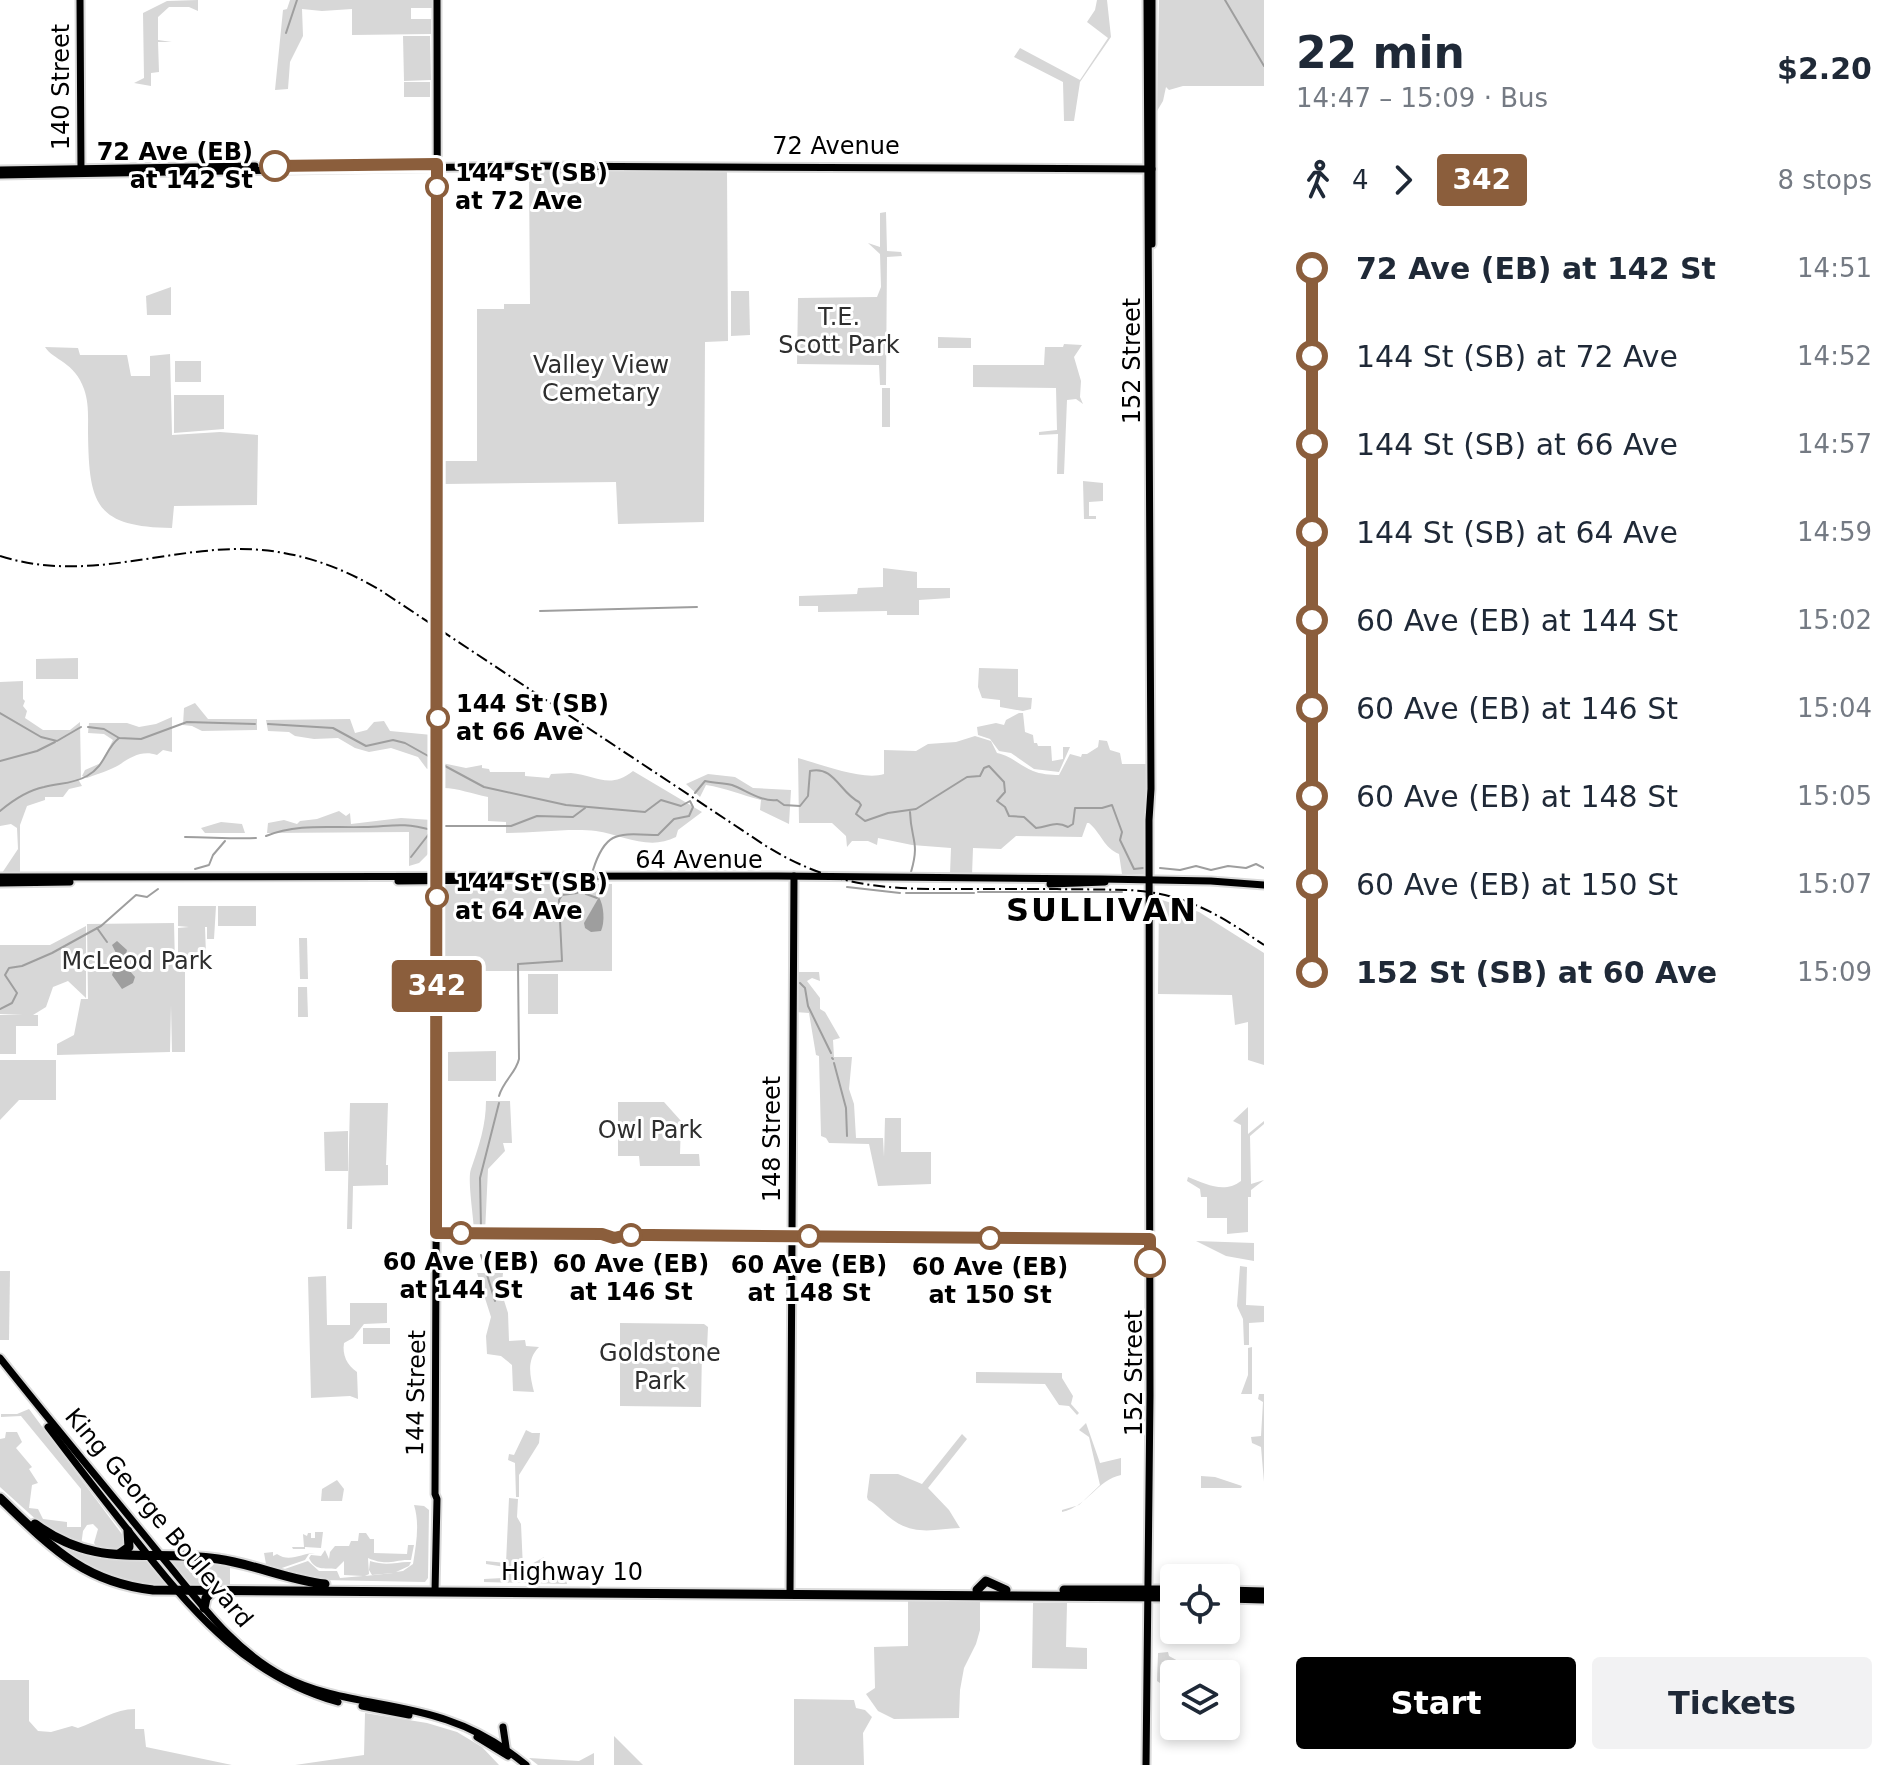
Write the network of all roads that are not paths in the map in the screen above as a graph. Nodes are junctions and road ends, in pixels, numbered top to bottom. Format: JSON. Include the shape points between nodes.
{"nodes":[{"id":1,"x":80,"y":0,"type":"edge"},
{"id":2,"x":437,"y":0,"type":"edge"},
{"id":3,"x":1150,"y":0,"type":"edge"},
{"id":4,"x":437,"y":166,"type":"junction"},
{"id":5,"x":1149,"y":168,"type":"junction"},
{"id":6,"x":81,"y":171,"type":"junction"},
{"id":7,"x":0,"y":172,"type":"edge"},
{"id":8,"x":1147,"y":300,"type":"junction"},
{"id":9,"x":1152,"y":323,"type":"junction"},
{"id":10,"x":1151,"y":722,"type":"junction"},
{"id":11,"x":394,"y":876,"type":"junction"},
{"id":12,"x":439,"y":878,"type":"junction"},
{"id":13,"x":505,"y":878,"type":"junction"},
{"id":14,"x":794,"y":878,"type":"junction"},
{"id":15,"x":0,"y":880,"type":"edge"},
{"id":16,"x":365,"y":881,"type":"junction"},
{"id":17,"x":1152,"y":881,"type":"junction"},
{"id":18,"x":1264,"y":885,"type":"edge"},
{"id":19,"x":0,"y":1358,"type":"edge"},
{"id":20,"x":0,"y":1366,"type":"edge"},
{"id":21,"x":1151,"y":1479,"type":"junction"},
{"id":22,"x":0,"y":1492,"type":"edge"},
{"id":23,"x":0,"y":1498,"type":"edge"},
{"id":24,"x":1150,"y":1524,"type":"junction"},
{"id":25,"x":128,"y":1531,"type":"junction"},
{"id":26,"x":115,"y":1555,"type":"junction"},
{"id":27,"x":147,"y":1556,"type":"junction"},
{"id":28,"x":162,"y":1556,"type":"junction"},
{"id":29,"x":434,"y":1588,"type":"junction"},
{"id":30,"x":175,"y":1590,"type":"junction"},
{"id":31,"x":189,"y":1590,"type":"junction"},
{"id":32,"x":214,"y":1590,"type":"junction"},
{"id":33,"x":790,"y":1591,"type":"junction"},
{"id":34,"x":1240,"y":1591,"type":"edge"},
{"id":35,"x":1160,"y":1592,"type":"edge"},
{"id":36,"x":1264,"y":1592,"type":"edge"},
{"id":37,"x":984,"y":1593,"type":"junction"},
{"id":38,"x":1150,"y":1593,"type":"junction"},
{"id":39,"x":1160,"y":1595,"type":"edge"},
{"id":40,"x":1240,"y":1598,"type":"edge"},
{"id":41,"x":1264,"y":1599,"type":"edge"},
{"id":42,"x":204,"y":1608,"type":"junction"},
{"id":43,"x":492,"y":1740,"type":"junction"},
{"id":44,"x":508,"y":1751,"type":"junction"},
{"id":45,"x":520,"y":1765,"type":"edge"},
{"id":46,"x":526,"y":1765,"type":"edge"},
{"id":47,"x":1148,"y":1765,"type":"edge"}],
"edges":[{"from":1,"to":6,"type":"main road","name":"140 Street"},
{"from":2,"to":4,"type":"main road","name":"144 Street"},
{"from":3,"to":5,"type":"main road","name":"152 Street"},
{"from":4,"to":5,"type":"main road","name":"72 Avenue"},
{"from":4,"to":6,"type":"main road","name":"72 Avenue"},
{"from":4,"to":12,"type":"main road","name":"144 Street"},
{"from":5,"to":8,"type":"main road","name":"152 Street"},
{"from":5,"to":9,"type":"main road","name":"152 Street"},
{"from":6,"to":7,"type":"main road","name":"72 Avenue"},
{"from":8,"to":9,"type":"main road"},
{"from":8,"to":10,"type":"main road","name":"152 Street"},
{"from":9,"to":10,"type":"main road","name":"152 Street"},
{"from":10,"to":17,"type":"main road","name":"152 Street"},
{"from":11,"to":12,"type":"main road","name":"64 Avenue"},
{"from":11,"to":15,"type":"main road","name":"64 Avenue"},
{"from":11,"to":16,"type":"main road"},
{"from":12,"to":13,"type":"main road","name":"64 Avenue"},
{"from":12,"to":13,"type":"main road","name":"64 Avenue"},
{"from":12,"to":16,"type":"main road","name":"64 Avenue"},
{"from":12,"to":29,"type":"main road","name":"144 Street"},
{"from":13,"to":14,"type":"main road","name":"64 Avenue"},
{"from":13,"to":14,"type":"main road","name":"64 Avenue"},
{"from":14,"to":17,"type":"main road","name":"64 Avenue"},
{"from":14,"to":33,"type":"main road","name":"148 Street"},
{"from":15,"to":16,"type":"main road","name":"64 Avenue"},
{"from":17,"to":18,"type":"main road","name":"64 Avenue"},
{"from":17,"to":21,"type":"main road","name":"152 Street"},
{"from":19,"to":28,"type":"main road","name":"King George Boulevard"},
{"from":20,"to":25,"type":"main road","name":"King George Boulevard"},
{"from":21,"to":24,"type":"main road","name":"152 Street"},
{"from":21,"to":24,"type":"main road","name":"152 Street"},
{"from":22,"to":26,"type":"highway","name":"Highway 10","via":[[60,1541]]},
{"from":23,"to":30,"type":"highway","name":"Highway 10","via":[[62,1556],[90,1573],[135,1588]]},
{"from":24,"to":38,"type":"main road","name":"152 Street"},
{"from":24,"to":38,"type":"main road","name":"152 Street"},
{"from":25,"to":26,"type":"highway","via":[[129,1547]]},
{"from":25,"to":27,"type":"main road","name":"King George Boulevard"},
{"from":26,"to":27,"type":"highway","name":"Highway 10"},
{"from":27,"to":28,"type":"highway","name":"Highway 10"},
{"from":27,"to":30,"type":"main road","name":"King George Boulevard"},
{"from":28,"to":29,"type":"highway","name":"Highway 10","via":[[216,1558],[315,1583]]},
{"from":28,"to":31,"type":"main road","name":"King George Boulevard"},
{"from":29,"to":32,"type":"highway","name":"Highway 10"},
{"from":29,"to":33,"type":"highway","name":"Highway 10"},
{"from":30,"to":31,"type":"highway","name":"Highway 10"},
{"from":30,"to":45,"type":"main road","name":"King George Boulevard","via":[[228,1644],[290,1685],[340,1702],[447,1724]]},
{"from":31,"to":32,"type":"highway","name":"Highway 10"},
{"from":31,"to":42,"type":"main road","name":"King George Boulevard"},
{"from":32,"to":42,"type":"highway"},
{"from":33,"to":37,"type":"highway","name":"Highway 10"},
{"from":34,"to":36,"type":"highway"},
{"from":35,"to":38,"type":"highway","name":"Highway 10"},
{"from":37,"to":38,"type":"highway","name":"Highway 10"},
{"from":37,"to":38,"type":"highway","name":"Highway 10","via":[[986,1581],[1006,1590]]},
{"from":38,"to":39,"type":"highway","name":"Highway 10"},
{"from":38,"to":47,"type":"main road","name":"152 Street"},
{"from":40,"to":41,"type":"highway"},
{"from":42,"to":43,"type":"main road","name":"King George Boulevard","via":[[253,1657],[303,1685],[446,1719]]},
{"from":43,"to":44,"type":"main road","name":"King George Boulevard"},
{"from":43,"to":44,"type":"main road","via":[[501,1739],[503,1727]]},
{"from":44,"to":46,"type":"main road","name":"King George Boulevard"}]}
